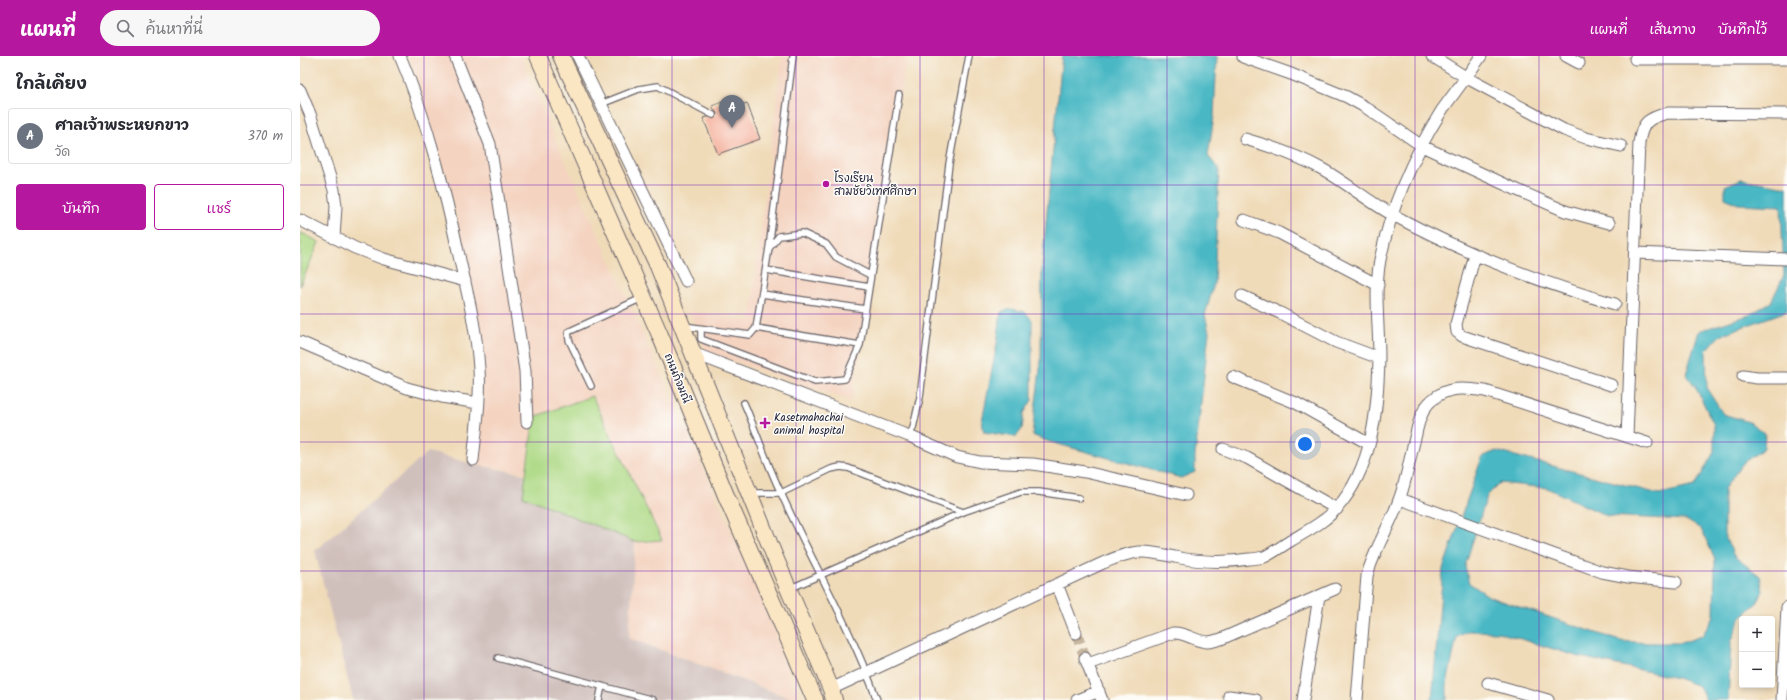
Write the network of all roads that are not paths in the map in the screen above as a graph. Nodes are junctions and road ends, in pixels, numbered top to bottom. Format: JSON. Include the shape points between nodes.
{"nodes":[{"id":1,"x":400,"y":56,"type":"edge"},
{"id":2,"x":455,"y":56,"type":"edge"},
{"id":3,"x":538,"y":56,"type":"edge"},
{"id":4,"x":561,"y":56,"type":"edge"},
{"id":5,"x":578,"y":56,"type":"edge"},
{"id":6,"x":793,"y":56,"type":"edge"},
{"id":7,"x":969,"y":56,"type":"edge"},
{"id":8,"x":1432,"y":56,"type":"edge"},
{"id":9,"x":1481,"y":56,"type":"edge"},
{"id":10,"x":1566,"y":56,"type":"edge"},
{"id":11,"x":1712,"y":57,"type":"edge"},
{"id":12,"x":1243,"y":58,"type":"dead end"},
{"id":13,"x":1635,"y":59,"type":"dead end"},
{"id":14,"x":1787,"y":59,"type":"edge"},
{"id":15,"x":1579,"y":63,"type":"dead end"},
{"id":16,"x":1466,"y":78,"type":"junction"},
{"id":17,"x":300,"y":90,"type":"edge"},
{"id":18,"x":898,"y":95,"type":"dead end"},
{"id":19,"x":600,"y":104,"type":"junction"},
{"id":20,"x":1787,"y":114,"type":"edge"},
{"id":21,"x":713,"y":115,"type":"dead end"},
{"id":22,"x":1245,"y":139,"type":"dead end"},
{"id":23,"x":1422,"y":146,"type":"junction"},
{"id":24,"x":1620,"y":146,"type":"dead end"},
{"id":25,"x":627,"y":200,"type":"junction"},
{"id":26,"x":605,"y":210,"type":"junction"},
{"id":27,"x":1393,"y":214,"type":"junction"},
{"id":28,"x":300,"y":220,"type":"edge"},
{"id":29,"x":1244,"y":220,"type":"dead end"},
{"id":30,"x":1609,"y":223,"type":"dead end"},
{"id":31,"x":334,"y":238,"type":"junction"},
{"id":32,"x":769,"y":248,"type":"junction"},
{"id":33,"x":1635,"y":253,"type":"junction"},
{"id":34,"x":1475,"y":255,"type":"junction"},
{"id":35,"x":1787,"y":259,"type":"edge"},
{"id":36,"x":766,"y":270,"type":"junction"},
{"id":37,"x":870,"y":275,"type":"junction"},
{"id":38,"x":465,"y":281,"type":"junction"},
{"id":39,"x":686,"y":281,"type":"dead end"},
{"id":40,"x":1378,"y":285,"type":"junction"},
{"id":41,"x":869,"y":287,"type":"junction"},
{"id":42,"x":762,"y":294,"type":"junction"},
{"id":43,"x":1242,"y":296,"type":"dead end"},
{"id":44,"x":643,"y":298,"type":"junction"},
{"id":45,"x":1615,"y":304,"type":"dead end"},
{"id":46,"x":865,"y":309,"type":"junction"},
{"id":47,"x":756,"y":328,"type":"junction"},
{"id":48,"x":701,"y":329,"type":"junction"},
{"id":49,"x":690,"y":333,"type":"junction"},
{"id":50,"x":300,"y":342,"type":"edge"},
{"id":51,"x":860,"y":345,"type":"junction"},
{"id":52,"x":693,"y":353,"type":"junction"},
{"id":53,"x":1379,"y":358,"type":"junction"},
{"id":54,"x":1233,"y":376,"type":"dead end"},
{"id":55,"x":1743,"y":376,"type":"dead end"},
{"id":56,"x":1787,"y":378,"type":"edge"},
{"id":57,"x":1611,"y":385,"type":"dead end"},
{"id":58,"x":591,"y":386,"type":"dead end"},
{"id":59,"x":478,"y":403,"type":"junction"},
{"id":60,"x":744,"y":403,"type":"dead end"},
{"id":61,"x":527,"y":422,"type":"dead end"},
{"id":62,"x":909,"y":436,"type":"junction"},
{"id":63,"x":1627,"y":437,"type":"junction"},
{"id":64,"x":1647,"y":443,"type":"dead end"},
{"id":65,"x":1369,"y":444,"type":"junction"},
{"id":66,"x":1222,"y":449,"type":"dead end"},
{"id":67,"x":473,"y":460,"type":"dead end"},
{"id":68,"x":781,"y":493,"type":"junction"},
{"id":69,"x":749,"y":494,"type":"junction"},
{"id":70,"x":1186,"y":495,"type":"dead end"},
{"id":71,"x":1079,"y":498,"type":"dead end"},
{"id":72,"x":1400,"y":499,"type":"junction"},
{"id":73,"x":1337,"y":508,"type":"junction"},
{"id":74,"x":963,"y":512,"type":"junction"},
{"id":75,"x":821,"y":574,"type":"junction"},
{"id":76,"x":1676,"y":582,"type":"dead end"},
{"id":77,"x":1057,"y":584,"type":"junction"},
{"id":78,"x":789,"y":589,"type":"junction"},
{"id":79,"x":1335,"y":589,"type":"dead end"},
{"id":80,"x":1319,"y":596,"type":"junction"},
{"id":81,"x":1787,"y":606,"type":"edge"},
{"id":82,"x":1076,"y":633,"type":"tunnel mouth"},
{"id":83,"x":498,"y":658,"type":"dead end"},
{"id":84,"x":867,"y":672,"type":"junction"},
{"id":85,"x":1488,"y":683,"type":"dead end"},
{"id":86,"x":602,"y":686,"type":"junction"},
{"id":87,"x":832,"y":694,"type":"edge"},
{"id":88,"x":1101,"y":696,"type":"edge"},
{"id":89,"x":1230,"y":696,"type":"dead end"},
{"id":90,"x":599,"y":700,"type":"edge"},
{"id":91,"x":653,"y":700,"type":"edge"},
{"id":92,"x":815,"y":700,"type":"edge"},
{"id":93,"x":877,"y":700,"type":"edge"},
{"id":94,"x":1077,"y":700,"type":"edge"},
{"id":95,"x":1256,"y":700,"type":"edge"},
{"id":96,"x":1303,"y":700,"type":"edge"},
{"id":97,"x":1357,"y":700,"type":"edge"},
{"id":98,"x":1548,"y":700,"type":"edge"},
{"id":99,"x":1782,"y":700,"type":"edge"}],
"edges":[{"from":1,"to":38,"type":"street","via":[[426,128]]},
{"from":2,"to":61,"type":"street","via":[[490,144],[525,371]]},
{"from":3,"to":26,"type":"main road","name":"ถนนกิจมณี"},
{"from":4,"to":25,"type":"main road","name":"ถนนกิจมณี"},
{"from":5,"to":19,"type":"street"},
{"from":6,"to":32,"type":"lane"},
{"from":7,"to":62,"type":"lane","via":[[949,164],[920,398]]},
{"from":8,"to":16,"type":"street"},
{"from":9,"to":16,"type":"street"},
{"from":10,"to":15,"type":"street"},
{"from":11,"to":13,"type":"street"},
{"from":11,"to":14,"type":"street"},
{"from":12,"to":23,"type":"street","via":[[1347,97],[1365,106]]},
{"from":16,"to":23,"type":"street"},
{"from":16,"to":24,"type":"street","via":[[1564,130]]},
{"from":17,"to":31,"type":"street","via":[[334,190]]},
{"from":18,"to":37,"type":"lane"},
{"from":19,"to":21,"type":"lane","via":[[639,89],[658,86]]},
{"from":19,"to":39,"type":"street"},
{"from":20,"to":33,"type":"street","via":[[1668,113],[1653,117],[1645,123],[1639,143]]},
{"from":22,"to":27,"type":"street","via":[[1302,158]]},
{"from":23,"to":27,"type":"street","via":[[1407,175]]},
{"from":23,"to":30,"type":"street","via":[[1566,211]]},
{"from":25,"to":26,"type":"main road"},
{"from":25,"to":49,"type":"main road","name":"ถนนกิจมณี"},
{"from":26,"to":44,"type":"main road","name":"ถนนกิจมณี"},
{"from":27,"to":34,"type":"street"},
{"from":27,"to":40,"type":"street","via":[[1380,262]]},
{"from":28,"to":31,"type":"street"},
{"from":29,"to":40,"type":"street","via":[[1279,233]]},
{"from":31,"to":38,"type":"street","via":[[384,258]]},
{"from":32,"to":36,"type":"lane"},
{"from":32,"to":37,"type":"lane","via":[[779,236],[802,233],[826,244],[836,257]]},
{"from":33,"to":35,"type":"street"},
{"from":33,"to":63,"type":"street"},
{"from":34,"to":45,"type":"street","via":[[1539,281]]},
{"from":34,"to":57,"type":"street","via":[[1456,324],[1457,332],[1462,336]]},
{"from":36,"to":41,"type":"lane"},
{"from":36,"to":42,"type":"lane"},
{"from":37,"to":41,"type":"lane"},
{"from":38,"to":59,"type":"street","via":[[476,338],[479,370]]},
{"from":40,"to":53,"type":"street"},
{"from":41,"to":46,"type":"lane"},
{"from":42,"to":46,"type":"lane"},
{"from":42,"to":47,"type":"lane"},
{"from":43,"to":53,"type":"street","via":[[1336,342]]},
{"from":44,"to":58,"type":"lane","via":[[568,332],[569,340]]},
{"from":44,"to":92,"type":"main road","name":"ถนนกิจมณี"},
{"from":46,"to":51,"type":"lane"},
{"from":47,"to":48,"type":"lane","via":[[750,335]]},
{"from":47,"to":51,"type":"lane"},
{"from":48,"to":49,"type":"lane"},
{"from":48,"to":49,"type":"lane"},
{"from":49,"to":51,"type":"lane","via":[[815,382],[845,379]]},
{"from":49,"to":52,"type":"main road","name":"ถนนกิจมณี"},
{"from":50,"to":59,"type":"street","via":[[407,388]]},
{"from":52,"to":62,"type":"street"},
{"from":52,"to":69,"type":"main road","name":"ถนนกิจมณี"},
{"from":53,"to":65,"type":"street"},
{"from":54,"to":65,"type":"street","via":[[1296,403]]},
{"from":55,"to":56,"type":"street"},
{"from":59,"to":67,"type":"street"},
{"from":60,"to":68,"type":"lane"},
{"from":62,"to":70,"type":"street","via":[[957,457],[980,462],[1032,464],[1085,472]]},
{"from":63,"to":64,"type":"street"},
{"from":63,"to":72,"type":"street","via":[[1485,391],[1451,389],[1439,394],[1430,402],[1422,415]]},
{"from":65,"to":73,"type":"street","via":[[1363,466]]},
{"from":66,"to":73,"type":"street","via":[[1246,458]]},
{"from":68,"to":69,"type":"lane"},
{"from":68,"to":74,"type":"lane","via":[[840,467]]},
{"from":68,"to":75,"type":"lane"},
{"from":69,"to":78,"type":"main road","name":"ถนนกิจมณี"},
{"from":71,"to":74,"type":"lane","via":[[1021,492]]},
{"from":72,"to":76,"type":"street","via":[[1602,572]]},
{"from":72,"to":97,"type":"street","via":[[1370,563],[1367,576]]},
{"from":73,"to":77,"type":"street","via":[[1305,532],[1263,557],[1233,562],[1212,562],[1139,552],[1125,554]]},
{"from":74,"to":75,"type":"lane"},
{"from":75,"to":78,"type":"lane"},
{"from":75,"to":84,"type":"lane"},
{"from":77,"to":82,"type":"street"},
{"from":77,"to":84,"type":"street"},
{"from":78,"to":87,"type":"main road","name":"ถนนกิจมณี"},
{"from":79,"to":80,"type":"street"},
{"from":80,"to":88,"type":"street","via":[[1221,639],[1208,642],[1181,633],[1172,633],[1087,661]]},
{"from":80,"to":96,"type":"street"},
{"from":81,"to":99,"type":"street"},
{"from":83,"to":86,"type":"lane"},
{"from":84,"to":87,"type":"street"},
{"from":84,"to":93,"type":"lane"},
{"from":85,"to":98,"type":"street"},
{"from":86,"to":90,"type":"lane"},
{"from":86,"to":91,"type":"lane"},
{"from":88,"to":94,"type":"street"},
{"from":89,"to":95,"type":"street"}]}
